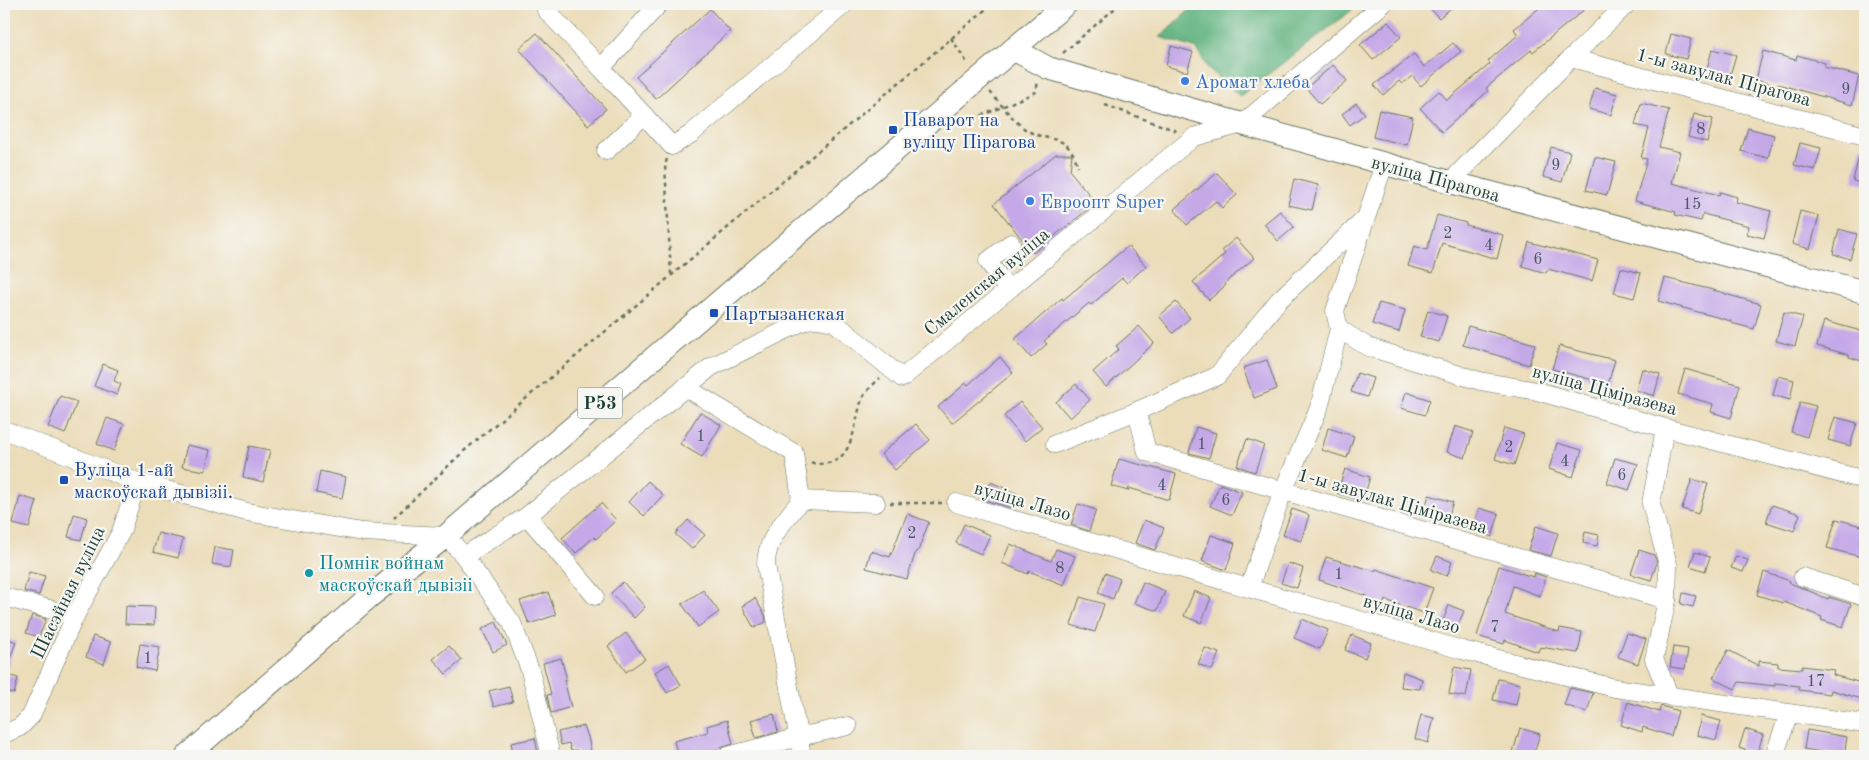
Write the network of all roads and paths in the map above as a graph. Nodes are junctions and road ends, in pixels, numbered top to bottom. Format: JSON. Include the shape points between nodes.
{"nodes":[{"id":1,"x":544,"y":4,"type":"edge"},
{"id":2,"x":659,"y":4,"type":"edge"},
{"id":3,"x":846,"y":4,"type":"edge"},
{"id":4,"x":992,"y":4,"type":"edge"},
{"id":5,"x":1066,"y":4,"type":"edge"},
{"id":6,"x":1120,"y":4,"type":"edge"},
{"id":7,"x":1383,"y":4,"type":"edge"},
{"id":8,"x":1627,"y":4,"type":"edge"},
{"id":9,"x":950,"y":38,"type":"junction"},
{"id":10,"x":1013,"y":49,"type":"junction"},
{"id":11,"x":1059,"y":56,"type":"dead end"},
{"id":12,"x":1571,"y":58,"type":"junction"},
{"id":13,"x":601,"y":68,"type":"junction"},
{"id":14,"x":978,"y":78,"type":"junction"},
{"id":15,"x":1047,"y":83,"type":"dead end"},
{"id":16,"x":1102,"y":104,"type":"dead end"},
{"id":17,"x":1002,"y":107,"type":"junction"},
{"id":18,"x":644,"y":115,"type":"junction"},
{"id":19,"x":974,"y":119,"type":"dead end"},
{"id":20,"x":1242,"y":124,"type":"junction"},
{"id":21,"x":1865,"y":136,"type":"edge"},
{"id":22,"x":1194,"y":138,"type":"junction"},
{"id":23,"x":672,"y":146,"type":"junction"},
{"id":24,"x":606,"y":151,"type":"dead end"},
{"id":25,"x":1384,"y":164,"type":"junction"},
{"id":26,"x":1078,"y":167,"type":"dead end"},
{"id":27,"x":1450,"y":182,"type":"junction"},
{"id":28,"x":1366,"y":218,"type":"junction"},
{"id":29,"x":1011,"y":243,"type":"dead end"},
{"id":30,"x":671,"y":274,"type":"junction"},
{"id":31,"x":1008,"y":290,"type":"junction"},
{"id":32,"x":1865,"y":292,"type":"edge"},
{"id":33,"x":1339,"y":329,"type":"junction"},
{"id":34,"x":895,"y":373,"type":"junction"},
{"id":35,"x":685,"y":387,"type":"junction"},
{"id":36,"x":1137,"y":411,"type":"junction"},
{"id":37,"x":1665,"y":428,"type":"junction"},
{"id":38,"x":4,"y":430,"type":"edge"},
{"id":39,"x":1055,"y":444,"type":"dead end"},
{"id":40,"x":794,"y":453,"type":"junction"},
{"id":41,"x":1865,"y":480,"type":"edge"},
{"id":42,"x":137,"y":482,"type":"junction"},
{"id":43,"x":1282,"y":491,"type":"junction"},
{"id":44,"x":801,"y":500,"type":"junction"},
{"id":45,"x":876,"y":503,"type":"joint"},
{"id":46,"x":956,"y":503,"type":"joint"},
{"id":47,"x":527,"y":516,"type":"junction"},
{"id":48,"x":378,"y":533,"type":"junction"},
{"id":49,"x":446,"y":536,"type":"junction"},
{"id":50,"x":464,"y":556,"type":"junction"},
{"id":51,"x":1803,"y":577,"type":"dead end"},
{"id":52,"x":1249,"y":588,"type":"junction"},
{"id":53,"x":595,"y":596,"type":"dead end"},
{"id":54,"x":4,"y":597,"type":"edge"},
{"id":55,"x":1865,"y":597,"type":"edge"},
{"id":56,"x":1667,"y":600,"type":"junction"},
{"id":57,"x":75,"y":616,"type":"junction"},
{"id":58,"x":1670,"y":697,"type":"junction"},
{"id":59,"x":1789,"y":714,"type":"junction"},
{"id":60,"x":1865,"y":724,"type":"edge"},
{"id":61,"x":848,"y":726,"type":"dead end"},
{"id":62,"x":4,"y":734,"type":"edge"},
{"id":63,"x":799,"y":737,"type":"junction"},
{"id":64,"x":187,"y":756,"type":"edge"},
{"id":65,"x":551,"y":756,"type":"edge"},
{"id":66,"x":728,"y":756,"type":"edge"},
{"id":67,"x":802,"y":756,"type":"edge"},
{"id":68,"x":1774,"y":756,"type":"edge"}],
"edges":[{"from":1,"to":13,"type":"street"},
{"from":2,"to":13,"type":"street"},
{"from":3,"to":23,"type":"street","via":[[691,134]]},
{"from":4,"to":9,"type":"path"},
{"from":5,"to":10,"type":"main road","number":"Р53"},
{"from":6,"to":11,"type":"path"},
{"from":7,"to":20,"type":"street","name":"Смаленская вуліца"},
{"from":8,"to":12,"type":"street"},
{"from":9,"to":14,"type":"path"},
{"from":9,"to":30,"type":"path"},
{"from":10,"to":14,"type":"main road","number":"Р53"},
{"from":10,"to":20,"type":"main road","name":"вуліца Пірагова","via":[[1048,68]]},
{"from":12,"to":21,"type":"street","name":"1-ы завулак Пірагова"},
{"from":12,"to":27,"type":"street"},
{"from":13,"to":18,"type":"street"},
{"from":14,"to":17,"type":"path"},
{"from":14,"to":49,"type":"main road","number":"Р53"},
{"from":15,"to":17,"type":"path","via":[[1038,80],[1036,92]]},
{"from":16,"to":22,"type":"path"},
{"from":17,"to":19,"type":"path"},
{"from":17,"to":26,"type":"path","via":[[1027,130],[1065,143],[1074,153]]},
{"from":18,"to":23,"type":"street"},
{"from":18,"to":24,"type":"street"},
{"from":20,"to":22,"type":"street","name":"Смаленская вуліца"},
{"from":20,"to":25,"type":"main road","name":"вуліца Пірагова"},
{"from":22,"to":31,"type":"street","name":"Смаленская вуліца"},
{"from":23,"to":30,"type":"path","via":[[665,165]]},
{"from":25,"to":27,"type":"main road","name":"вуліца Пірагова"},
{"from":25,"to":28,"type":"street"},
{"from":27,"to":32,"type":"main road","name":"вуліца Пірагова"},
{"from":28,"to":33,"type":"street","via":[[1335,311]]},
{"from":28,"to":36,"type":"street","via":[[1279,300],[1217,376]]},
{"from":29,"to":31,"type":"street","via":[[988,261]]},
{"from":30,"to":48,"type":"path","via":[[464,451]]},
{"from":31,"to":34,"type":"street","name":"Смаленская вуліца"},
{"from":33,"to":37,"type":"street","name":"вуліца Ціміразева","via":[[1368,347],[1480,381],[1536,391]]},
{"from":33,"to":43,"type":"street","via":[[1319,408]]},
{"from":34,"to":35,"type":"street","via":[[834,322],[817,318],[806,320],[711,367]]},
{"from":34,"to":40,"type":"path","via":[[863,397],[853,438],[841,457],[831,463],[815,464]]},
{"from":35,"to":40,"type":"street"},
{"from":35,"to":47,"type":"street"},
{"from":36,"to":39,"type":"street"},
{"from":36,"to":43,"type":"street","name":"1-ы завулак Ціміразева","via":[[1147,452]]},
{"from":37,"to":41,"type":"street","name":"вуліца Ціміразева"},
{"from":37,"to":56,"type":"street","via":[[1651,504],[1668,564]]},
{"from":38,"to":42,"type":"street"},
{"from":40,"to":44,"type":"street"},
{"from":42,"to":48,"type":"street","via":[[247,512]]},
{"from":42,"to":57,"type":"street","name":"Шасэйная вуліца","via":[[121,532]]},
{"from":43,"to":52,"type":"street"},
{"from":43,"to":56,"type":"street","name":"1-ы завулак Ціміразева"},
{"from":44,"to":45,"type":"street"},
{"from":44,"to":63,"type":"street","via":[[771,540],[766,553]]},
{"from":45,"to":46,"type":"path"},
{"from":46,"to":52,"type":"street","name":"вуліца Лазо"},
{"from":47,"to":50,"type":"street"},
{"from":47,"to":53,"type":"street"},
{"from":48,"to":49,"type":"street"},
{"from":49,"to":50,"type":"street"},
{"from":49,"to":64,"type":"main road","number":"Р53","via":[[369,597]]},
{"from":50,"to":65,"type":"street","via":[[512,623],[530,670]]},
{"from":51,"to":55,"type":"street"},
{"from":52,"to":58,"type":"street","name":"вуліца Лазо","via":[[1462,650],[1615,688]]},
{"from":54,"to":57,"type":"street"},
{"from":56,"to":58,"type":"street","via":[[1654,659]]},
{"from":57,"to":62,"type":"street","name":"Шасэйная вуліца","via":[[31,716],[20,728]]},
{"from":58,"to":59,"type":"street","name":"вуліца Лазо"},
{"from":59,"to":60,"type":"street","name":"вуліца Лазо"},
{"from":59,"to":68,"type":"street"},
{"from":61,"to":63,"type":"street"},
{"from":63,"to":66,"type":"street"},
{"from":63,"to":67,"type":"street"}]}
